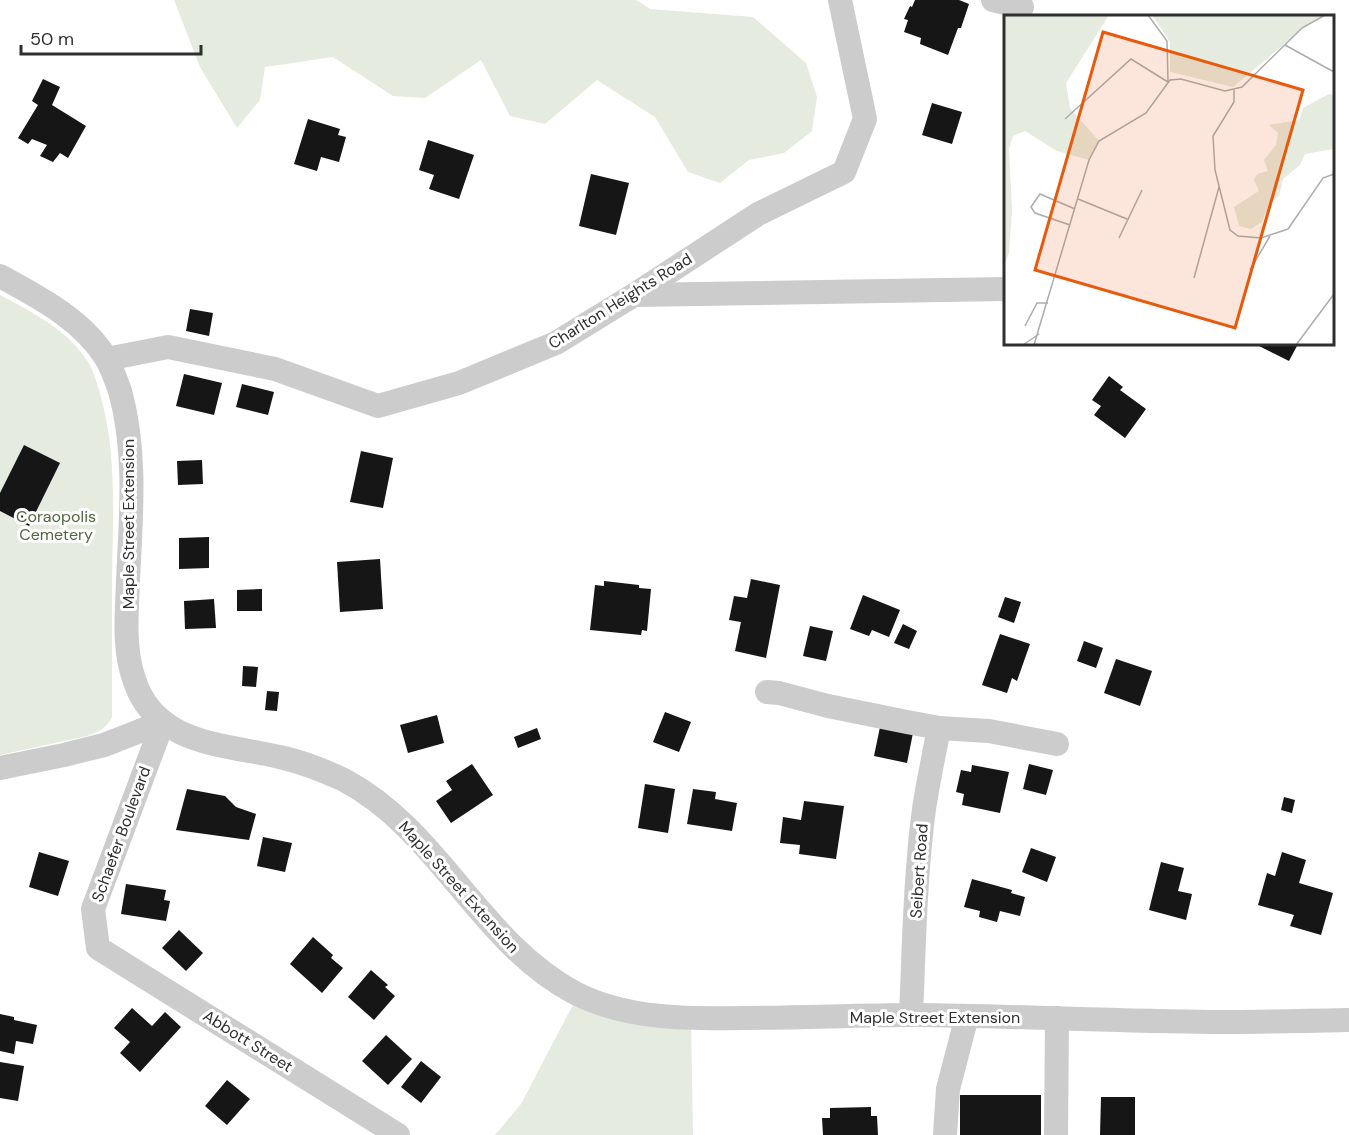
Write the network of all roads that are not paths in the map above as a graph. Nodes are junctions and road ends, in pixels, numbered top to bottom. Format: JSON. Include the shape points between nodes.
{"nodes":[{"id":1,"x":840,"y":0,"type":"edge"},
{"id":2,"x":993,"y":0,"type":"edge"},
{"id":3,"x":1022,"y":7,"type":"dead end"},
{"id":4,"x":0,"y":276,"type":"edge"},
{"id":5,"x":1004,"y":289,"type":"edge"},
{"id":6,"x":634,"y":295,"type":"junction"},
{"id":7,"x":107,"y":359,"type":"junction"},
{"id":8,"x":767,"y":692,"type":"dead end"},
{"id":9,"x":163,"y":722,"type":"junction"},
{"id":10,"x":939,"y":728,"type":"junction"},
{"id":11,"x":1056,"y":744,"type":"dead end"},
{"id":12,"x":0,"y":768,"type":"edge"},
{"id":13,"x":98,"y":948,"type":"joint"},
{"id":14,"x":911,"y":1015,"type":"junction"},
{"id":15,"x":967,"y":1016,"type":"junction"},
{"id":16,"x":1057,"y":1018,"type":"junction"},
{"id":17,"x":1349,"y":1020,"type":"edge"},
{"id":18,"x":398,"y":1135,"type":"edge"},
{"id":19,"x":945,"y":1135,"type":"edge"},
{"id":20,"x":1056,"y":1135,"type":"edge"}],
"edges":[{"from":1,"to":6,"type":"street","name":"Charlton Heights Road","via":[[865,119],[843,172],[758,214]]},
{"from":2,"to":3,"type":"street"},
{"from":4,"to":7,"type":"street","name":"Maple Street Extension","via":[[68,318]]},
{"from":5,"to":6,"type":"street"},
{"from":6,"to":7,"type":"street","name":"Charlton Heights Road","via":[[556,343],[459,383],[378,406],[274,369],[168,347]]},
{"from":7,"to":9,"type":"street","name":"Maple Street Extension","via":[[129,432],[128,655],[141,696]]},
{"from":8,"to":10,"type":"street"},
{"from":9,"to":12,"type":"street","via":[[104,745]]},
{"from":9,"to":13,"type":"street","name":"Schaefer Boulevard","via":[[93,909]]},
{"from":9,"to":14,"type":"street","name":"Maple Street Extension","via":[[202,742],[294,761],[358,788],[402,824],[525,959],[552,980],[606,1006],[691,1018]]},
{"from":10,"to":11,"type":"street","via":[[989,731]]},
{"from":10,"to":14,"type":"street","name":"Seibert Road","via":[[924,807],[917,877]]},
{"from":13,"to":18,"type":"street","name":"Abbott Street"},
{"from":14,"to":15,"type":"street","name":"Maple Street Extension"},
{"from":15,"to":16,"type":"street","name":"Maple Street Extension"},
{"from":15,"to":19,"type":"street","via":[[948,1089]]},
{"from":16,"to":17,"type":"street","name":"Maple Street Extension"},
{"from":16,"to":20,"type":"street"}]}
